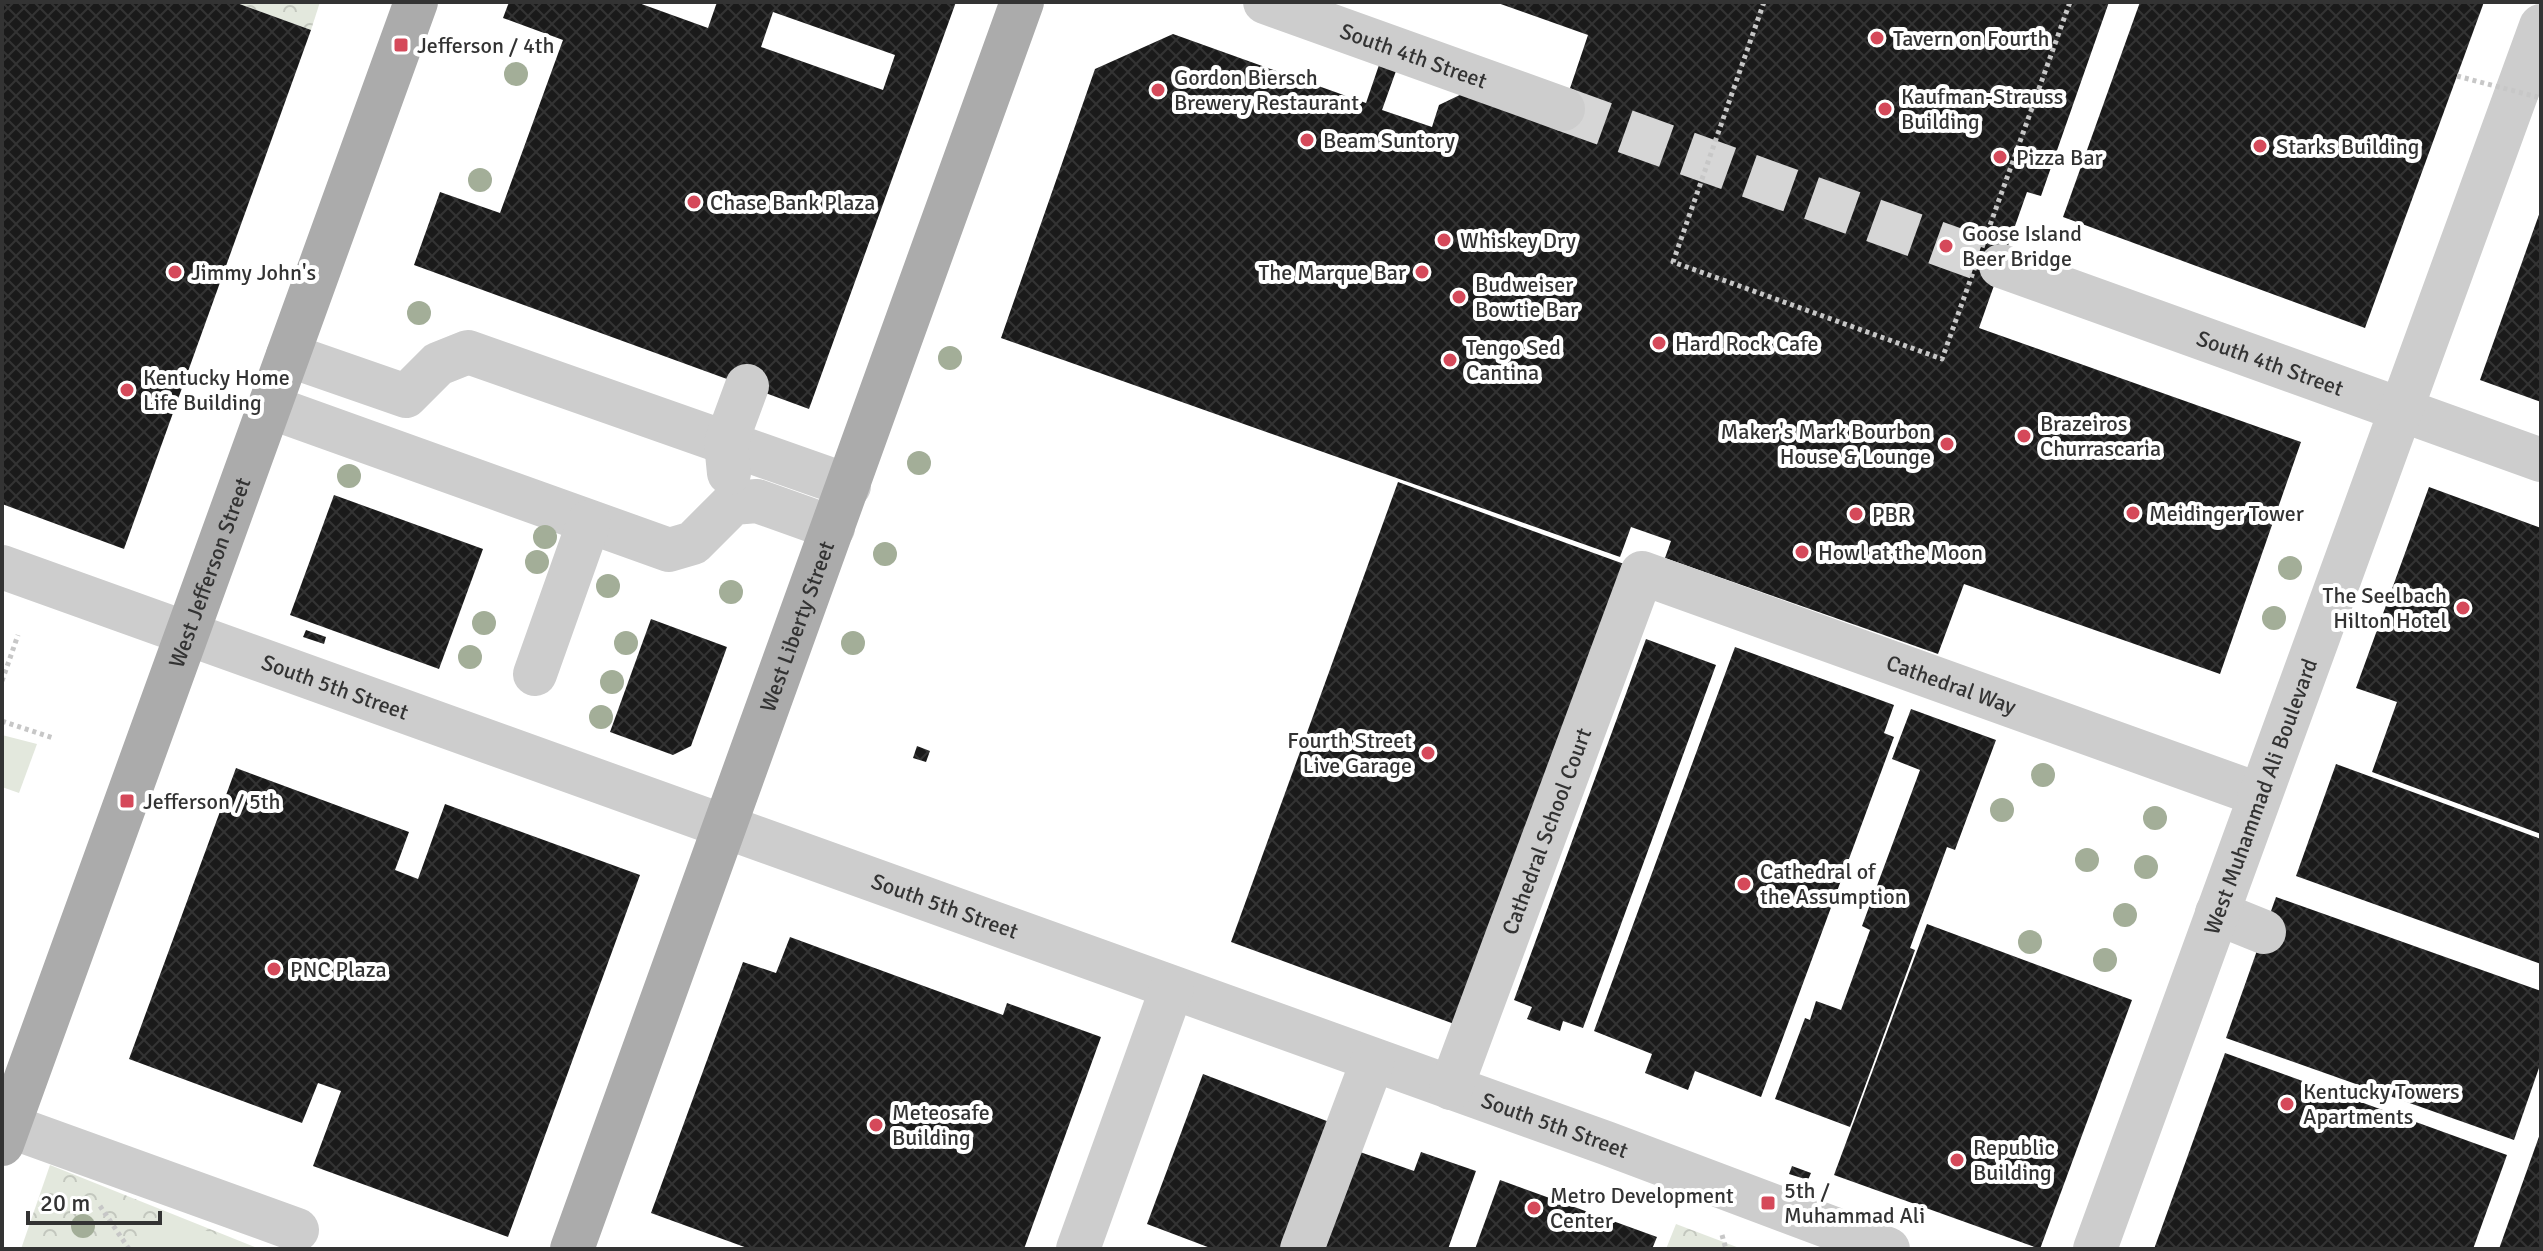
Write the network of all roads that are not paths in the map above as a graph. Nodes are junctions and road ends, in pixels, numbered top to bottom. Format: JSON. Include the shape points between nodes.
{"nodes":[{"id":1,"x":416,"y":2,"type":"edge"},
{"id":2,"x":1022,"y":2,"type":"edge"},
{"id":3,"x":1265,"y":2,"type":"edge"},
{"id":4,"x":2541,"y":26,"type":"edge"},
{"id":5,"x":1563,"y":109,"type":"tunnel mouth"},
{"id":6,"x":2001,"y":266,"type":"tunnel mouth"},
{"id":7,"x":288,"y":355,"type":"junction"},
{"id":8,"x":747,"y":386,"type":"dead end"},
{"id":9,"x":406,"y":396,"type":"junction"},
{"id":10,"x":270,"y":407,"type":"junction"},
{"id":11,"x":2403,"y":410,"type":"junction"},
{"id":12,"x":726,"y":443,"type":"junction"},
{"id":13,"x":414,"y":459,"type":"junction"},
{"id":14,"x":2541,"y":460,"type":"edge"},
{"id":15,"x":849,"y":486,"type":"junction"},
{"id":16,"x":733,"y":503,"type":"junction"},
{"id":17,"x":589,"y":522,"type":"junction"},
{"id":18,"x":833,"y":528,"type":"junction"},
{"id":19,"x":2,"y":567,"type":"edge"},
{"id":20,"x":1642,"y":573,"type":"joint"},
{"id":21,"x":187,"y":635,"type":"junction"},
{"id":22,"x":535,"y":674,"type":"dead end"},
{"id":23,"x":2260,"y":795,"type":"junction"},
{"id":24,"x":726,"y":828,"type":"junction"},
{"id":25,"x":2217,"y":913,"type":"junction"},
{"id":26,"x":2264,"y":932,"type":"dead end"},
{"id":27,"x":1172,"y":988,"type":"junction"},
{"id":28,"x":1373,"y":1060,"type":"junction"},
{"id":29,"x":1451,"y":1088,"type":"junction"},
{"id":30,"x":5,"y":1135,"type":"edge"},
{"id":31,"x":297,"y":1230,"type":"dead end"},
{"id":32,"x":577,"y":1247,"type":"edge"},
{"id":33,"x":1078,"y":1249,"type":"edge"},
{"id":34,"x":1302,"y":1249,"type":"edge"},
{"id":35,"x":1888,"y":1249,"type":"edge"},
{"id":36,"x":2095,"y":1249,"type":"edge"}],
"edges":[{"from":1,"to":7,"type":"main road","name":"West Jefferson Street"},
{"from":2,"to":15,"type":"main road","name":"West Liberty Street"},
{"from":3,"to":5,"type":"street","name":"South 4th Street"},
{"from":4,"to":11,"type":"street","name":"West Muhammad Ali Boulevard"},
{"from":6,"to":11,"type":"street","name":"South 4th Street"},
{"from":7,"to":9,"type":"street"},
{"from":7,"to":10,"type":"main road","name":"West Jefferson Street"},
{"from":8,"to":12,"type":"street"},
{"from":9,"to":12,"type":"street","via":[[438,364],[468,352]]},
{"from":9,"to":13,"type":"street"},
{"from":10,"to":13,"type":"street"},
{"from":10,"to":21,"type":"main road","name":"West Jefferson Street"},
{"from":11,"to":14,"type":"street","name":"South 4th Street"},
{"from":11,"to":23,"type":"street","name":"West Muhammad Ali Boulevard"},
{"from":12,"to":15,"type":"street"},
{"from":12,"to":16,"type":"street"},
{"from":13,"to":17,"type":"street"},
{"from":15,"to":18,"type":"main road","name":"West Liberty Street"},
{"from":16,"to":17,"type":"street","via":[[693,543],[669,550]]},
{"from":16,"to":18,"type":"street","via":[[757,501]]},
{"from":17,"to":22,"type":"street"},
{"from":18,"to":24,"type":"main road","name":"West Liberty Street"},
{"from":19,"to":21,"type":"street","name":"South 5th Street"},
{"from":20,"to":23,"type":"street","name":"Cathedral Way"},
{"from":20,"to":29,"type":"street","name":"Cathedral School Court"},
{"from":21,"to":24,"type":"street","name":"South 5th Street"},
{"from":21,"to":30,"type":"main road","name":"West Jefferson Street"},
{"from":23,"to":25,"type":"street","name":"West Muhammad Ali Boulevard"},
{"from":24,"to":27,"type":"street","name":"South 5th Street"},
{"from":24,"to":32,"type":"main road","name":"West Liberty Street"},
{"from":25,"to":26,"type":"street"},
{"from":25,"to":36,"type":"street","name":"West Muhammad Ali Boulevard"},
{"from":27,"to":28,"type":"street","name":"South 5th Street"},
{"from":27,"to":33,"type":"street"},
{"from":28,"to":29,"type":"street","name":"South 5th Street"},
{"from":28,"to":34,"type":"street"},
{"from":29,"to":35,"type":"street","name":"South 5th Street"},
{"from":30,"to":31,"type":"street"}]}
